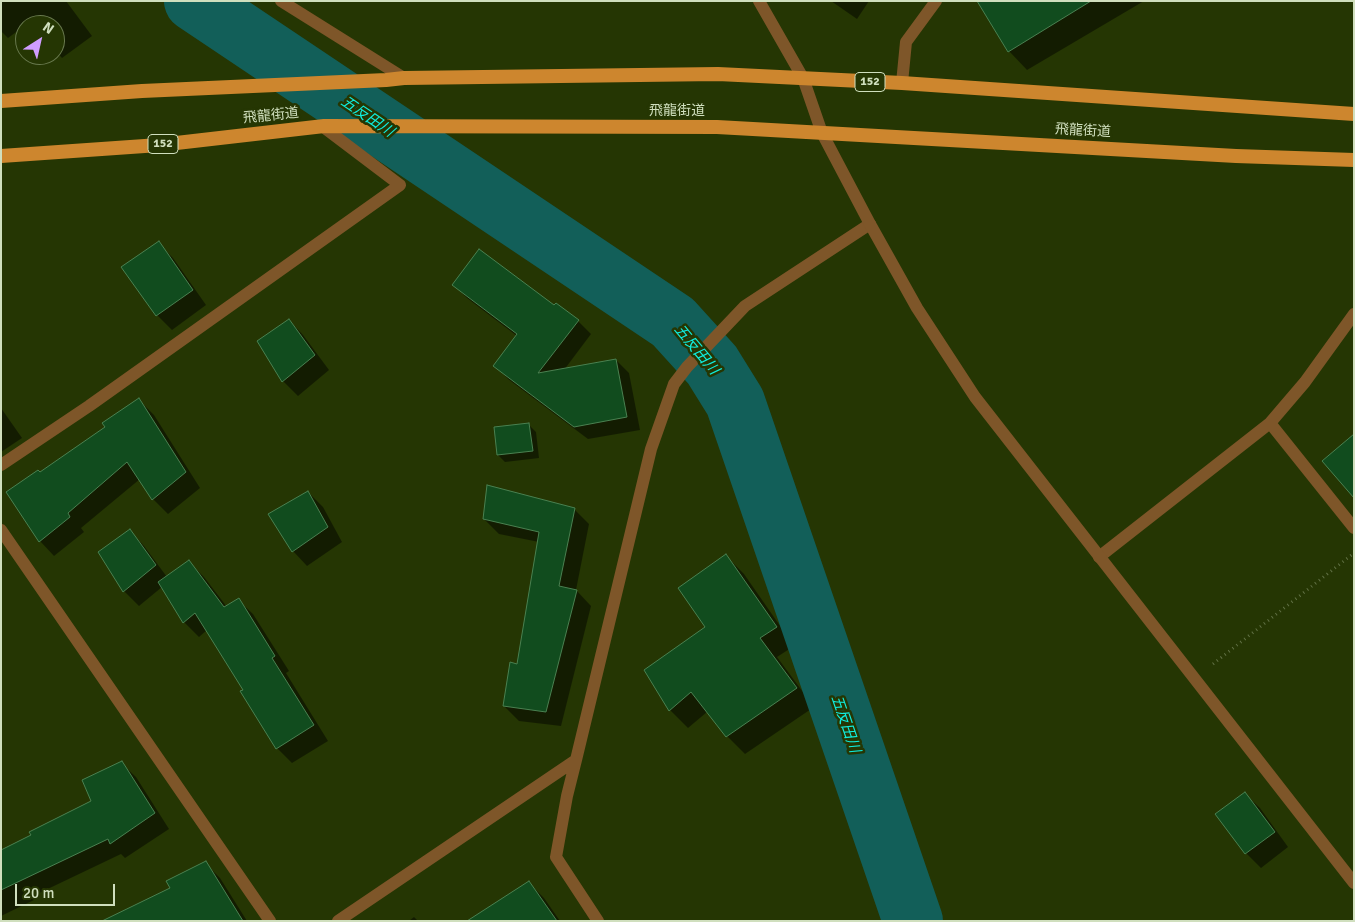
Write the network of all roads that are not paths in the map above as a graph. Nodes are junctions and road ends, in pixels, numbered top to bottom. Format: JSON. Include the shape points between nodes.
{"nodes":[{"id":1,"x":281,"y":1,"type":"edge"},
{"id":2,"x":760,"y":1,"type":"edge"},
{"id":3,"x":936,"y":1,"type":"edge"},
{"id":4,"x":404,"y":78,"type":"junction"},
{"id":5,"x":803,"y":78,"type":"junction"},
{"id":6,"x":902,"y":83,"type":"junction"},
{"id":7,"x":1,"y":101,"type":"edge"},
{"id":8,"x":1354,"y":114,"type":"edge"},
{"id":9,"x":323,"y":126,"type":"junction"},
{"id":10,"x":822,"y":133,"type":"junction"},
{"id":11,"x":1,"y":156,"type":"edge"},
{"id":12,"x":1354,"y":160,"type":"edge"},
{"id":13,"x":870,"y":224,"type":"junction"},
{"id":14,"x":1354,"y":314,"type":"edge"},
{"id":15,"x":1270,"y":424,"type":"junction"},
{"id":16,"x":1,"y":465,"type":"edge"},
{"id":17,"x":1354,"y":528,"type":"edge"},
{"id":18,"x":1,"y":530,"type":"edge"},
{"id":19,"x":1099,"y":557,"type":"junction"},
{"id":20,"x":576,"y":760,"type":"junction"},
{"id":21,"x":1353,"y":879,"type":"edge"},
{"id":22,"x":270,"y":921,"type":"edge"},
{"id":23,"x":338,"y":921,"type":"edge"},
{"id":24,"x":598,"y":921,"type":"edge"}],
"edges":[{"from":1,"to":4,"type":"street"},
{"from":2,"to":5,"type":"street"},
{"from":3,"to":6,"type":"street","via":[[906,42]]},
{"from":4,"to":5,"type":"highway","number":"152","via":[[718,74]]},
{"from":4,"to":7,"type":"highway","number":"152"},
{"from":5,"to":6,"type":"highway","number":"152"},
{"from":5,"to":10,"type":"street"},
{"from":6,"to":8,"type":"highway","number":"152"},
{"from":9,"to":10,"type":"highway","name":"飛龍街道","number":"152","via":[[717,127]]},
{"from":9,"to":11,"type":"highway","name":"飛龍街道","number":"152","via":[[159,145]]},
{"from":9,"to":16,"type":"street","via":[[400,185]]},
{"from":10,"to":12,"type":"highway","name":"飛龍街道","number":"152"},
{"from":10,"to":13,"type":"street"},
{"from":13,"to":19,"type":"street","via":[[917,308],[975,397]]},
{"from":13,"to":20,"type":"street","via":[[744,306],[674,384],[650,449]]},
{"from":14,"to":15,"type":"street"},
{"from":15,"to":17,"type":"street"},
{"from":15,"to":19,"type":"street"},
{"from":18,"to":22,"type":"street"},
{"from":19,"to":21,"type":"street"},
{"from":20,"to":23,"type":"street"},
{"from":20,"to":24,"type":"street","via":[[556,857]]}]}
